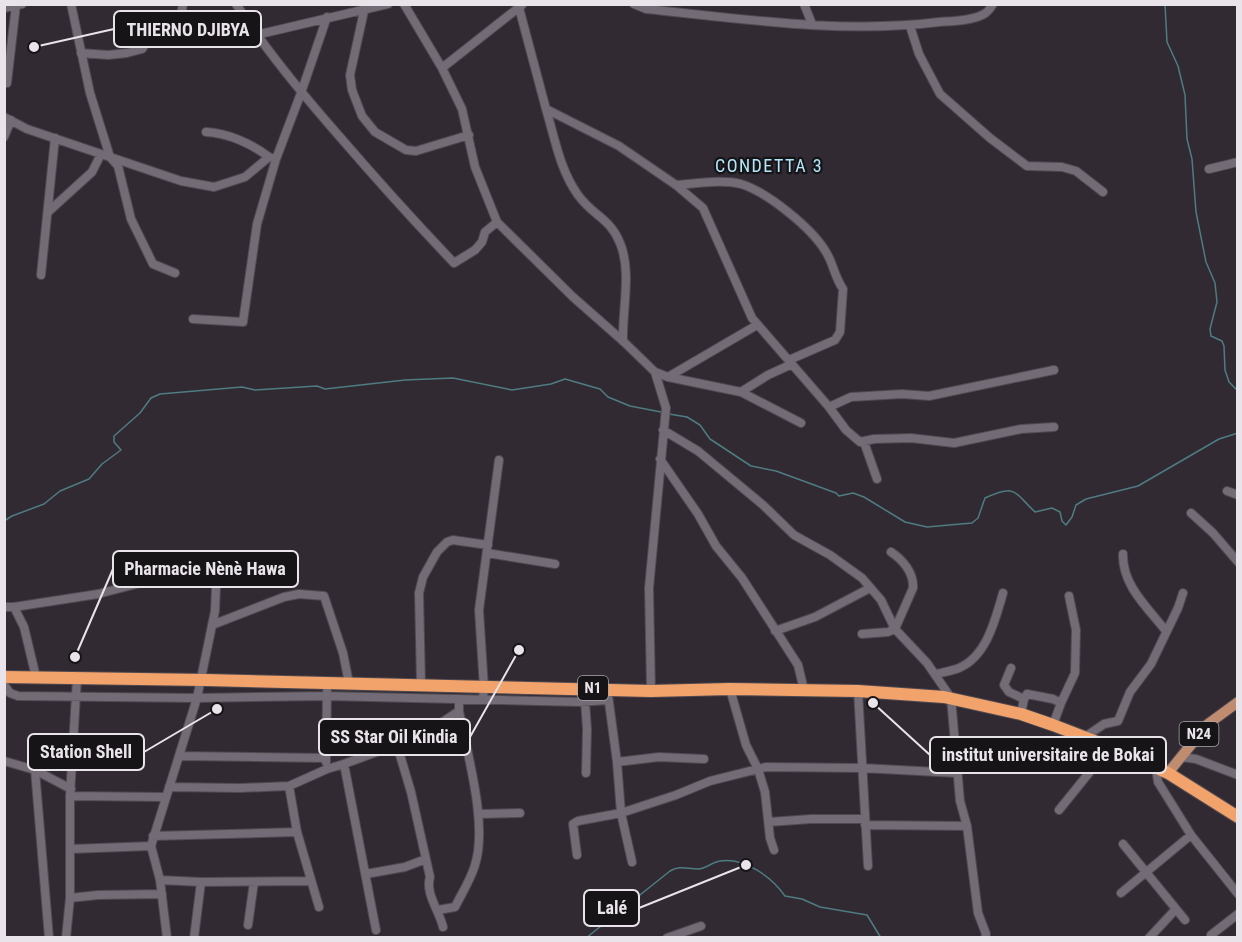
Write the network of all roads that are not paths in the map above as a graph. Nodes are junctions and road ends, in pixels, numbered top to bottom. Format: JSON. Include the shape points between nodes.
{"nodes":[{"id":1,"x":71,"y":4,"type":"edge"},
{"id":2,"x":183,"y":4,"type":"edge"},
{"id":3,"x":388,"y":4,"type":"edge"},
{"id":4,"x":404,"y":4,"type":"edge"},
{"id":5,"x":634,"y":4,"type":"edge"},
{"id":6,"x":804,"y":4,"type":"edge"},
{"id":7,"x":993,"y":4,"type":"edge"},
{"id":8,"x":19,"y":5,"type":"edge"},
{"id":9,"x":238,"y":5,"type":"edge"},
{"id":10,"x":520,"y":5,"type":"edge"},
{"id":11,"x":4,"y":8,"type":"edge"},
{"id":12,"x":364,"y":11,"type":"junction"},
{"id":13,"x":327,"y":17,"type":"junction"},
{"id":14,"x":812,"y":24,"type":"junction"},
{"id":15,"x":910,"y":26,"type":"junction"},
{"id":16,"x":256,"y":35,"type":"junction"},
{"id":17,"x":81,"y":52,"type":"junction"},
{"id":18,"x":442,"y":68,"type":"junction"},
{"id":19,"x":7,"y":83,"type":"dead end"},
{"id":20,"x":302,"y":93,"type":"junction"},
{"id":21,"x":546,"y":109,"type":"junction"},
{"id":22,"x":8,"y":119,"type":"edge"},
{"id":23,"x":206,"y":132,"type":"dead end"},
{"id":24,"x":469,"y":135,"type":"junction"},
{"id":25,"x":4,"y":137,"type":"edge"},
{"id":26,"x":55,"y":138,"type":"junction"},
{"id":27,"x":105,"y":156,"type":"junction"},
{"id":28,"x":272,"y":158,"type":"junction"},
{"id":29,"x":1238,"y":162,"type":"edge"},
{"id":30,"x":1209,"y":169,"type":"dead end"},
{"id":31,"x":676,"y":185,"type":"junction"},
{"id":32,"x":1103,"y":192,"type":"dead end"},
{"id":33,"x":48,"y":212,"type":"junction"},
{"id":34,"x":498,"y":222,"type":"junction"},
{"id":35,"x":175,"y":273,"type":"dead end"},
{"id":36,"x":41,"y":275,"type":"dead end"},
{"id":37,"x":193,"y":319,"type":"dead end"},
{"id":38,"x":757,"y":324,"type":"junction"},
{"id":39,"x":623,"y":340,"type":"junction"},
{"id":40,"x":790,"y":362,"type":"junction"},
{"id":41,"x":1054,"y":370,"type":"dead end"},
{"id":42,"x":655,"y":372,"type":"junction"},
{"id":43,"x":668,"y":376,"type":"junction"},
{"id":44,"x":741,"y":392,"type":"junction"},
{"id":45,"x":829,"y":407,"type":"junction"},
{"id":46,"x":801,"y":423,"type":"dead end"},
{"id":47,"x":1054,"y":427,"type":"dead end"},
{"id":48,"x":663,"y":430,"type":"junction"},
{"id":49,"x":864,"y":442,"type":"junction"},
{"id":50,"x":660,"y":459,"type":"junction"},
{"id":51,"x":499,"y":460,"type":"dead end"},
{"id":52,"x":878,"y":479,"type":"dead end"},
{"id":53,"x":1227,"y":491,"type":"dead end"},
{"id":54,"x":1238,"y":495,"type":"edge"},
{"id":55,"x":1191,"y":513,"type":"dead end"},
{"id":56,"x":487,"y":549,"type":"junction"},
{"id":57,"x":891,"y":552,"type":"dead end"},
{"id":58,"x":1123,"y":554,"type":"dead end"},
{"id":59,"x":1238,"y":562,"type":"edge"},
{"id":60,"x":555,"y":564,"type":"dead end"},
{"id":61,"x":870,"y":588,"type":"junction"},
{"id":62,"x":1002,"y":593,"type":"dead end"},
{"id":63,"x":1183,"y":593,"type":"dead end"},
{"id":64,"x":1070,"y":596,"type":"dead end"},
{"id":65,"x":9,"y":607,"type":"edge"},
{"id":66,"x":212,"y":625,"type":"junction"},
{"id":67,"x":895,"y":630,"type":"junction"},
{"id":68,"x":775,"y":631,"type":"junction"},
{"id":69,"x":1166,"y":631,"type":"junction"},
{"id":70,"x":862,"y":634,"type":"dead end"},
{"id":71,"x":1011,"y":668,"type":"dead end"},
{"id":72,"x":936,"y":674,"type":"junction"},
{"id":73,"x":4,"y":677,"type":"edge"},
{"id":74,"x":36,"y":677,"type":"junction"},
{"id":75,"x":77,"y":678,"type":"junction"},
{"id":76,"x":201,"y":680,"type":"junction"},
{"id":77,"x":329,"y":682,"type":"junction"},
{"id":78,"x":350,"y":683,"type":"junction"},
{"id":79,"x":4,"y":685,"type":"edge"},
{"id":80,"x":421,"y":685,"type":"junction"},
{"id":81,"x":579,"y":688,"type":"junction"},
{"id":82,"x":730,"y":689,"type":"junction"},
{"id":83,"x":804,"y":690,"type":"junction"},
{"id":84,"x":651,"y":691,"type":"junction"},
{"id":85,"x":858,"y":691,"type":"junction"},
{"id":86,"x":484,"y":694,"type":"junction"},
{"id":87,"x":608,"y":694,"type":"junction"},
{"id":88,"x":78,"y":696,"type":"junction"},
{"id":89,"x":326,"y":696,"type":"junction"},
{"id":90,"x":197,"y":698,"type":"junction"},
{"id":91,"x":951,"y":698,"type":"junction"},
{"id":92,"x":459,"y":699,"type":"junction"},
{"id":93,"x":1024,"y":699,"type":"junction"},
{"id":94,"x":583,"y":702,"type":"junction"},
{"id":95,"x":1238,"y":702,"type":"edge"},
{"id":96,"x":1060,"y":703,"type":"junction"},
{"id":97,"x":459,"y":711,"type":"junction"},
{"id":98,"x":1021,"y":714,"type":"junction"},
{"id":99,"x":1053,"y":724,"type":"junction"},
{"id":100,"x":1085,"y":737,"type":"junction"},
{"id":101,"x":75,"y":738,"type":"junction"},
{"id":102,"x":131,"y":742,"type":"dead end"},
{"id":103,"x":397,"y":745,"type":"junction"},
{"id":104,"x":1110,"y":747,"type":"junction"},
{"id":105,"x":180,"y":756,"type":"junction"},
{"id":106,"x":1180,"y":757,"type":"junction"},
{"id":107,"x":325,"y":758,"type":"junction"},
{"id":108,"x":704,"y":759,"type":"dead end"},
{"id":109,"x":4,"y":761,"type":"edge"},
{"id":110,"x":617,"y":762,"type":"junction"},
{"id":111,"x":344,"y":764,"type":"junction"},
{"id":112,"x":862,"y":768,"type":"junction"},
{"id":113,"x":327,"y":769,"type":"junction"},
{"id":114,"x":758,"y":769,"type":"junction"},
{"id":115,"x":35,"y":770,"type":"junction"},
{"id":116,"x":1162,"y":770,"type":"junction"},
{"id":117,"x":586,"y":773,"type":"dead end"},
{"id":118,"x":957,"y":773,"type":"junction"},
{"id":119,"x":1238,"y":775,"type":"edge"},
{"id":120,"x":289,"y":786,"type":"junction"},
{"id":121,"x":168,"y":787,"type":"junction"},
{"id":122,"x":71,"y":793,"type":"junction"},
{"id":123,"x":165,"y":797,"type":"junction"},
{"id":124,"x":1059,"y":810,"type":"dead end"},
{"id":125,"x":520,"y":813,"type":"dead end"},
{"id":126,"x":621,"y":813,"type":"junction"},
{"id":127,"x":479,"y":814,"type":"junction"},
{"id":128,"x":1238,"y":817,"type":"edge"},
{"id":129,"x":769,"y":822,"type":"junction"},
{"id":130,"x":865,"y":822,"type":"junction"},
{"id":131,"x":966,"y":826,"type":"junction"},
{"id":132,"x":297,"y":832,"type":"junction"},
{"id":133,"x":1191,"y":835,"type":"junction"},
{"id":134,"x":153,"y":836,"type":"junction"},
{"id":135,"x":1123,"y":843,"type":"dead end"},
{"id":136,"x":151,"y":846,"type":"junction"},
{"id":137,"x":71,"y":849,"type":"junction"},
{"id":138,"x":774,"y":850,"type":"dead end"},
{"id":139,"x":577,"y":855,"type":"dead end"},
{"id":140,"x":426,"y":859,"type":"junction"},
{"id":141,"x":632,"y":862,"type":"dead end"},
{"id":142,"x":868,"y":867,"type":"dead end"},
{"id":143,"x":1145,"y":872,"type":"junction"},
{"id":144,"x":366,"y":874,"type":"junction"},
{"id":145,"x":160,"y":880,"type":"junction"},
{"id":146,"x":311,"y":881,"type":"junction"},
{"id":147,"x":201,"y":882,"type":"junction"},
{"id":148,"x":254,"y":882,"type":"junction"},
{"id":149,"x":1121,"y":893,"type":"dead end"},
{"id":150,"x":162,"y":894,"type":"junction"},
{"id":151,"x":1238,"y":894,"type":"edge"},
{"id":152,"x":70,"y":898,"type":"junction"},
{"id":153,"x":319,"y":907,"type":"dead end"},
{"id":154,"x":1176,"y":909,"type":"junction"},
{"id":155,"x":438,"y":910,"type":"junction"},
{"id":156,"x":1238,"y":914,"type":"edge"},
{"id":157,"x":1185,"y":920,"type":"dead end"},
{"id":158,"x":248,"y":925,"type":"dead end"},
{"id":159,"x":701,"y":926,"type":"dead end"},
{"id":160,"x":442,"y":927,"type":"dead end"},
{"id":161,"x":376,"y":930,"type":"dead end"},
{"id":162,"x":1211,"y":935,"type":"dead end"},
{"id":163,"x":49,"y":938,"type":"edge"},
{"id":164,"x":66,"y":938,"type":"edge"},
{"id":165,"x":167,"y":938,"type":"edge"},
{"id":166,"x":194,"y":938,"type":"edge"},
{"id":167,"x":667,"y":938,"type":"edge"},
{"id":168,"x":985,"y":938,"type":"edge"},
{"id":169,"x":1149,"y":938,"type":"edge"}],
"edges":[{"from":1,"to":17,"type":"street"},
{"from":2,"to":17,"type":"street","via":[[180,21],[155,30],[142,49],[108,55]]},
{"from":3,"to":12,"type":"street"},
{"from":4,"to":18,"type":"street"},
{"from":5,"to":14,"type":"street","via":[[646,9]]},
{"from":6,"to":14,"type":"street"},
{"from":7,"to":15,"type":"street","via":[[976,18]]},
{"from":8,"to":11,"type":"street"},
{"from":8,"to":19,"type":"street"},
{"from":9,"to":16,"type":"street"},
{"from":10,"to":18,"type":"street"},
{"from":10,"to":21,"type":"street"},
{"from":12,"to":13,"type":"street"},
{"from":12,"to":24,"type":"street","via":[[350,75],[362,116],[375,132],[416,152]]},
{"from":13,"to":16,"type":"street"},
{"from":13,"to":20,"type":"street"},
{"from":14,"to":15,"type":"street"},
{"from":15,"to":32,"type":"street","via":[[919,54],[940,94],[990,138],[1027,166],[1076,171]]},
{"from":16,"to":20,"type":"street"},
{"from":17,"to":27,"type":"street"},
{"from":18,"to":24,"type":"street","via":[[462,109]]},
{"from":20,"to":28,"type":"street"},
{"from":20,"to":34,"type":"street","via":[[454,263],[475,250],[485,232]]},
{"from":21,"to":31,"type":"street","via":[[619,146]]},
{"from":21,"to":39,"type":"street","via":[[565,176],[590,209],[612,226],[622,246]]},
{"from":22,"to":25,"type":"street"},
{"from":22,"to":26,"type":"street"},
{"from":23,"to":28,"type":"street","via":[[220,132]]},
{"from":24,"to":34,"type":"street","via":[[475,167]]},
{"from":26,"to":27,"type":"street"},
{"from":26,"to":33,"type":"street"},
{"from":27,"to":28,"type":"street","via":[[181,181],[214,187],[245,177]]},
{"from":27,"to":33,"type":"street"},
{"from":27,"to":35,"type":"street","via":[[118,166],[131,219],[153,264]]},
{"from":28,"to":37,"type":"street","via":[[257,224],[243,322]]},
{"from":29,"to":30,"type":"street"},
{"from":31,"to":38,"type":"street","via":[[703,207]]},
{"from":31,"to":40,"type":"street","via":[[721,182],[759,191],[807,228],[825,251],[843,289],[840,332],[835,340]]},
{"from":33,"to":36,"type":"street"},
{"from":34,"to":39,"type":"street","via":[[573,297]]},
{"from":38,"to":40,"type":"street"},
{"from":38,"to":43,"type":"street"},
{"from":39,"to":42,"type":"street"},
{"from":40,"to":44,"type":"street"},
{"from":40,"to":45,"type":"street"},
{"from":41,"to":45,"type":"street","via":[[929,396],[902,393],[851,397]]},
{"from":42,"to":43,"type":"street"},
{"from":42,"to":48,"type":"street","via":[[666,412]]},
{"from":43,"to":44,"type":"street"},
{"from":44,"to":46,"type":"street"},
{"from":45,"to":49,"type":"street","via":[[846,430]]},
{"from":47,"to":49,"type":"street","via":[[954,442],[911,438]]},
{"from":48,"to":50,"type":"street"},
{"from":48,"to":61,"type":"street","via":[[698,450],[794,535],[830,555]]},
{"from":49,"to":52,"type":"street"},
{"from":50,"to":68,"type":"street"},
{"from":50,"to":84,"type":"street","via":[[650,588]]},
{"from":51,"to":56,"type":"street"},
{"from":53,"to":54,"type":"street"},
{"from":55,"to":59,"type":"street"},
{"from":56,"to":60,"type":"street"},
{"from":56,"to":80,"type":"street","via":[[453,540],[447,542],[423,577],[419,594]]},
{"from":56,"to":86,"type":"street","via":[[479,610]]},
{"from":57,"to":67,"type":"street","via":[[914,581]]},
{"from":58,"to":69,"type":"street","via":[[1129,583]]},
{"from":61,"to":67,"type":"street","via":[[881,600]]},
{"from":61,"to":68,"type":"street","via":[[815,617]]},
{"from":62,"to":72,"type":"street","via":[[993,628],[975,657],[957,669]]},
{"from":63,"to":69,"type":"street"},
{"from":64,"to":96,"type":"street","via":[[1076,630],[1075,673]]},
{"from":65,"to":66,"type":"street","via":[[98,594],[217,563]]},
{"from":65,"to":74,"type":"street","via":[[24,627]]},
{"from":66,"to":76,"type":"street"},
{"from":66,"to":78,"type":"street","via":[[284,597],[324,596]]},
{"from":67,"to":70,"type":"street"},
{"from":67,"to":72,"type":"street"},
{"from":68,"to":83,"type":"street","via":[[798,665]]},
{"from":69,"to":100,"type":"street","via":[[1151,664],[1130,692],[1118,721],[1104,724]]},
{"from":71,"to":93,"type":"street","via":[[1004,685]]},
{"from":72,"to":91,"type":"street"},
{"from":73,"to":74,"type":"highway","number":"N1"},
{"from":74,"to":75,"type":"highway","number":"N1"},
{"from":75,"to":76,"type":"highway","number":"N1"},
{"from":75,"to":88,"type":"street"},
{"from":76,"to":77,"type":"highway","number":"N1"},
{"from":76,"to":90,"type":"street"},
{"from":77,"to":78,"type":"highway","number":"N1"},
{"from":77,"to":89,"type":"street"},
{"from":78,"to":80,"type":"highway","number":"N1"},
{"from":79,"to":88,"type":"street","via":[[18,696]]},
{"from":80,"to":86,"type":"highway","number":"N1"},
{"from":81,"to":86,"type":"highway","number":"N1"},
{"from":81,"to":87,"type":"highway","number":"N1"},
{"from":81,"to":94,"type":"street"},
{"from":82,"to":83,"type":"highway","number":"N1"},
{"from":82,"to":84,"type":"highway","number":"N1"},
{"from":82,"to":114,"type":"street","via":[[746,745]]},
{"from":83,"to":85,"type":"highway","number":"N1"},
{"from":84,"to":87,"type":"highway","number":"N1"},
{"from":85,"to":91,"type":"highway","number":"N1"},
{"from":85,"to":112,"type":"street"},
{"from":86,"to":92,"type":"street"},
{"from":86,"to":94,"type":"street"},
{"from":87,"to":94,"type":"street"},
{"from":87,"to":110,"type":"street"},
{"from":88,"to":90,"type":"street"},
{"from":88,"to":101,"type":"street"},
{"from":89,"to":90,"type":"street"},
{"from":89,"to":92,"type":"street"},
{"from":89,"to":107,"type":"street"},
{"from":90,"to":105,"type":"street"},
{"from":91,"to":98,"type":"highway","number":"N1"},
{"from":91,"to":118,"type":"street"},
{"from":92,"to":97,"type":"street"},
{"from":93,"to":96,"type":"street","via":[[1027,694]]},
{"from":93,"to":98,"type":"street"},
{"from":94,"to":117,"type":"street"},
{"from":95,"to":106,"type":"main road","number":"N24","via":[[1208,724]]},
{"from":96,"to":99,"type":"street"},
{"from":97,"to":103,"type":"street","via":[[423,735]]},
{"from":97,"to":127,"type":"street"},
{"from":98,"to":99,"type":"highway","number":"N1"},
{"from":99,"to":100,"type":"highway","number":"N1"},
{"from":100,"to":104,"type":"highway","number":"N1"},
{"from":101,"to":102,"type":"street"},
{"from":101,"to":122,"type":"street"},
{"from":103,"to":111,"type":"street"},
{"from":103,"to":140,"type":"street"},
{"from":104,"to":116,"type":"highway","number":"N1"},
{"from":104,"to":124,"type":"street"},
{"from":105,"to":107,"type":"street"},
{"from":105,"to":121,"type":"street"},
{"from":106,"to":116,"type":"main road","number":"N24"},
{"from":106,"to":119,"type":"street"},
{"from":107,"to":113,"type":"street"},
{"from":108,"to":110,"type":"street","via":[[659,757]]},
{"from":109,"to":115,"type":"street"},
{"from":110,"to":126,"type":"street"},
{"from":111,"to":113,"type":"street"},
{"from":111,"to":144,"type":"street"},
{"from":112,"to":114,"type":"street"},
{"from":112,"to":118,"type":"street"},
{"from":112,"to":130,"type":"street"},
{"from":113,"to":120,"type":"street"},
{"from":114,"to":126,"type":"street","via":[[710,781]]},
{"from":114,"to":129,"type":"street"},
{"from":115,"to":122,"type":"street"},
{"from":115,"to":163,"type":"street"},
{"from":116,"to":128,"type":"highway","number":"N1"},
{"from":116,"to":133,"type":"street","via":[[1158,782]]},
{"from":118,"to":131,"type":"street"},
{"from":120,"to":121,"type":"street"},
{"from":120,"to":132,"type":"street"},
{"from":121,"to":123,"type":"street"},
{"from":122,"to":123,"type":"street"},
{"from":122,"to":137,"type":"street"},
{"from":123,"to":134,"type":"street"},
{"from":125,"to":127,"type":"street"},
{"from":126,"to":139,"type":"street","via":[[573,824]]},
{"from":126,"to":141,"type":"street"},
{"from":127,"to":155,"type":"street","via":[[475,865],[455,907]]},
{"from":129,"to":130,"type":"street"},
{"from":129,"to":138,"type":"street"},
{"from":130,"to":131,"type":"street"},
{"from":130,"to":142,"type":"street"},
{"from":131,"to":168,"type":"street"},
{"from":132,"to":134,"type":"street"},
{"from":132,"to":146,"type":"street"},
{"from":133,"to":143,"type":"street"},
{"from":133,"to":151,"type":"street"},
{"from":134,"to":136,"type":"street"},
{"from":135,"to":143,"type":"street"},
{"from":136,"to":137,"type":"street"},
{"from":136,"to":145,"type":"street"},
{"from":137,"to":152,"type":"street"},
{"from":140,"to":144,"type":"street"},
{"from":140,"to":155,"type":"street","via":[[428,890]]},
{"from":143,"to":149,"type":"street"},
{"from":143,"to":154,"type":"street"},
{"from":144,"to":161,"type":"street"},
{"from":145,"to":147,"type":"street"},
{"from":145,"to":150,"type":"street"},
{"from":146,"to":148,"type":"street"},
{"from":146,"to":153,"type":"street"},
{"from":147,"to":148,"type":"street"},
{"from":147,"to":166,"type":"street"},
{"from":148,"to":158,"type":"street"},
{"from":150,"to":152,"type":"street"},
{"from":150,"to":165,"type":"street"},
{"from":152,"to":164,"type":"street"},
{"from":154,"to":157,"type":"street"},
{"from":154,"to":169,"type":"street"},
{"from":155,"to":160,"type":"street"},
{"from":156,"to":162,"type":"street"},
{"from":159,"to":167,"type":"street"}]}
